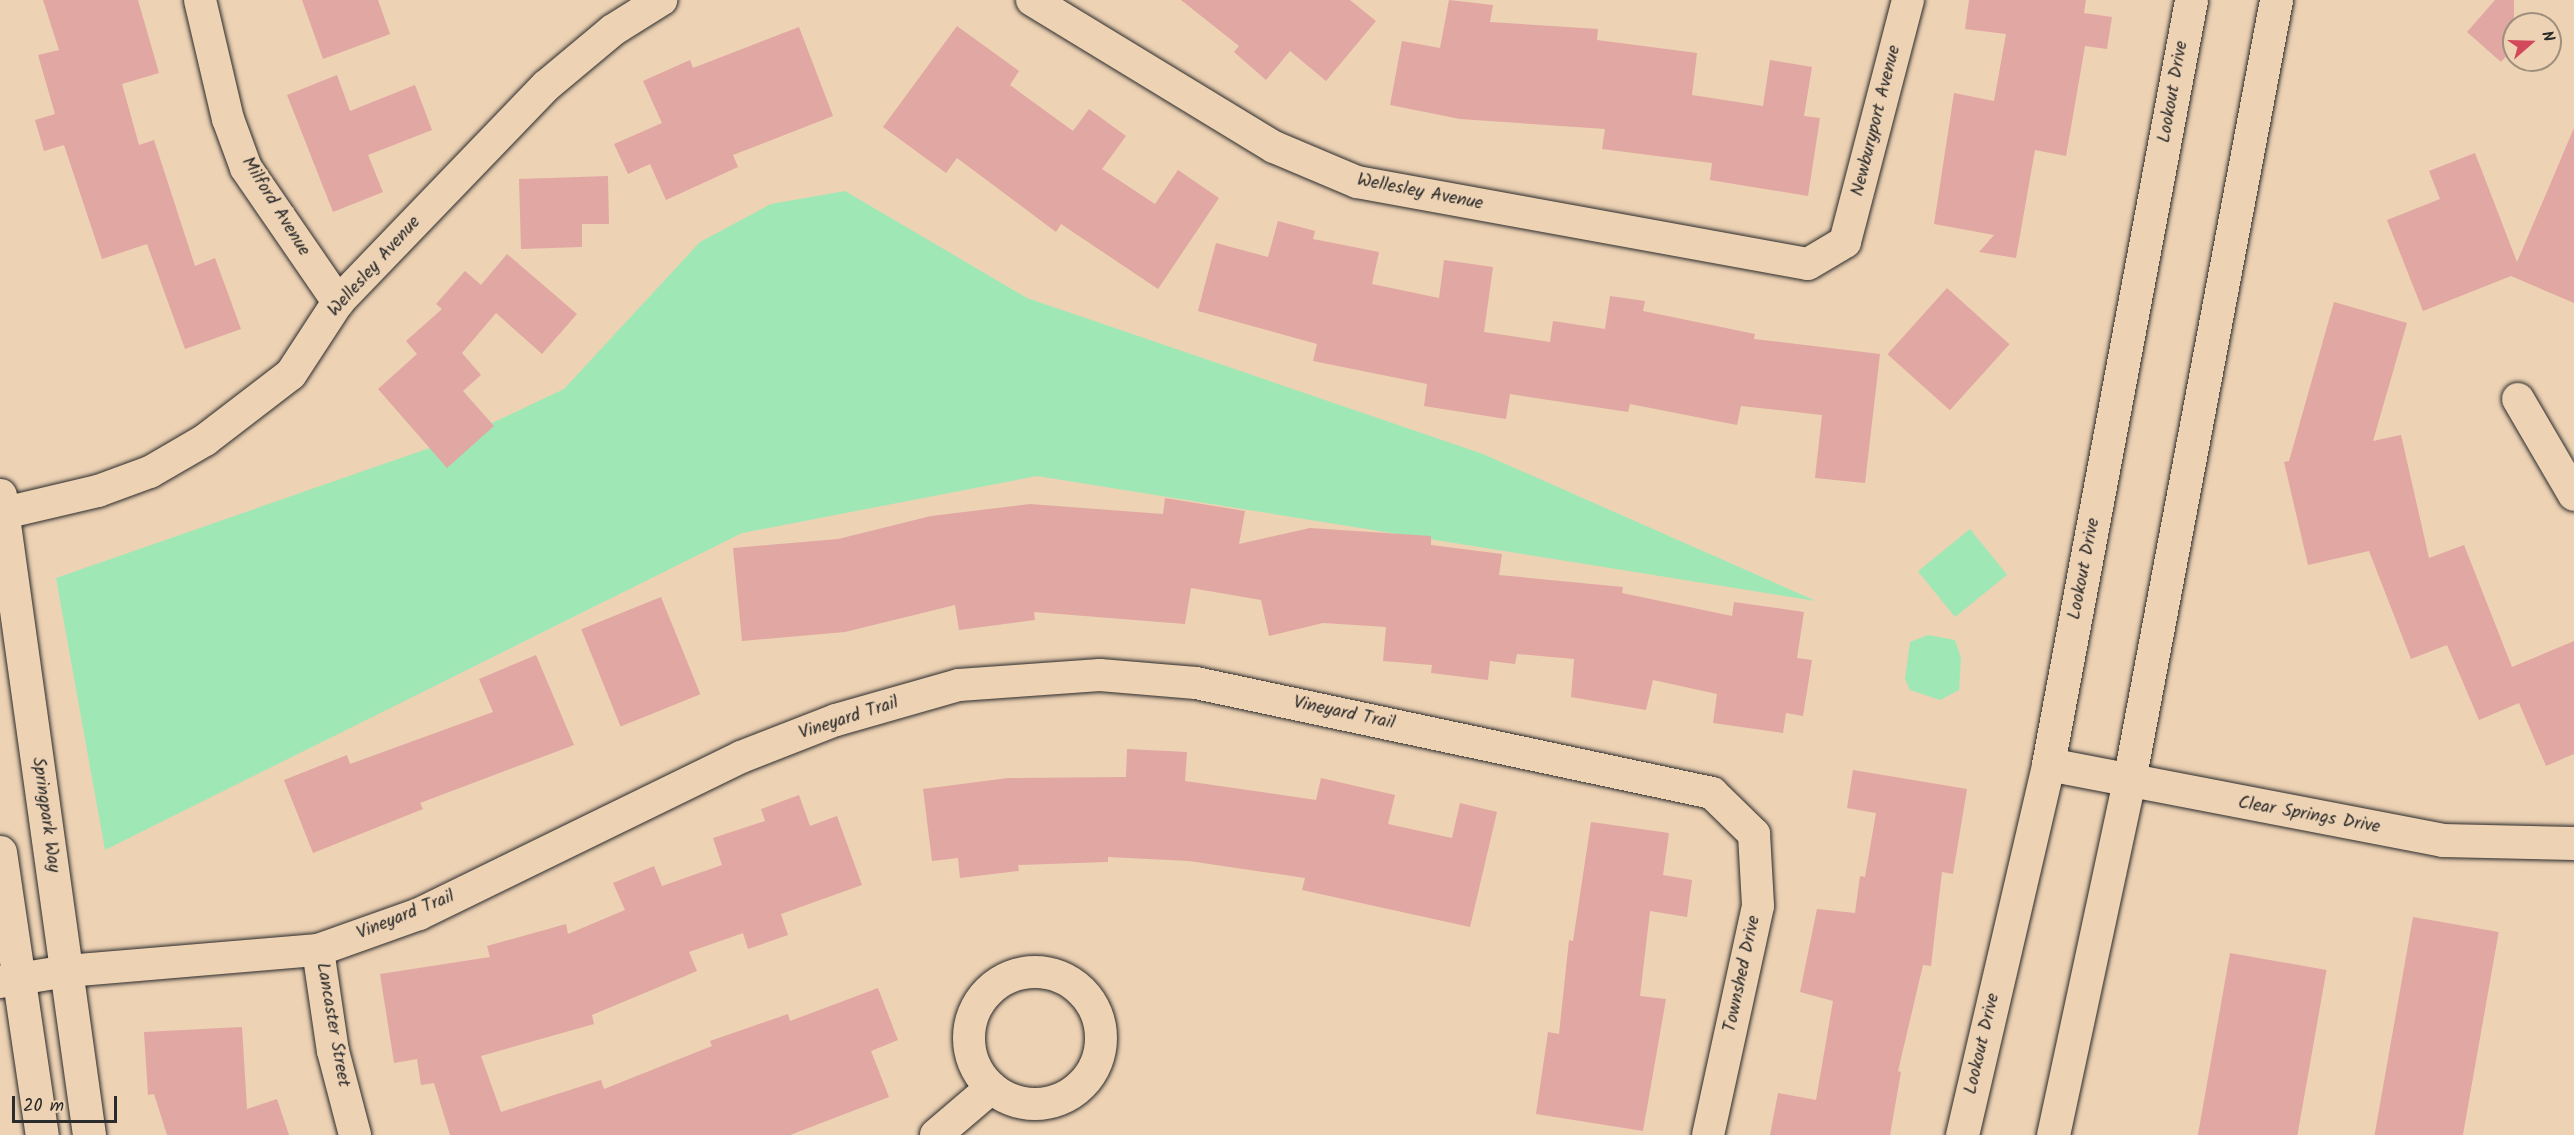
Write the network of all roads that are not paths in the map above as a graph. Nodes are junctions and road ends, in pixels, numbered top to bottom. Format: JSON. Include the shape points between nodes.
{"nodes":[{"id":1,"x":200,"y":0,"type":"edge"},
{"id":2,"x":661,"y":0,"type":"edge"},
{"id":3,"x":1032,"y":0,"type":"edge"},
{"id":4,"x":1908,"y":0,"type":"edge"},
{"id":5,"x":2191,"y":0,"type":"edge"},
{"id":6,"x":2276,"y":0,"type":"edge"},
{"id":7,"x":1845,"y":242,"type":"joint"},
{"id":8,"x":338,"y":302,"type":"junction"},
{"id":9,"x":2518,"y":399,"type":"dead end"},
{"id":10,"x":2574,"y":495,"type":"edge"},
{"id":11,"x":1,"y":508,"type":"edge"},
{"id":12,"x":2048,"y":764,"type":"junction"},
{"id":13,"x":2129,"y":781,"type":"junction"},
{"id":14,"x":1712,"y":793,"type":"joint"},
{"id":15,"x":2574,"y":843,"type":"edge"},
{"id":16,"x":0,"y":852,"type":"edge"},
{"id":17,"x":318,"y":950,"type":"junction"},
{"id":18,"x":67,"y":971,"type":"junction"},
{"id":19,"x":10,"y":980,"type":"edge"},
{"id":20,"x":991,"y":1088,"type":"junction"},
{"id":21,"x":42,"y":1135,"type":"edge"},
{"id":22,"x":89,"y":1135,"type":"edge"},
{"id":23,"x":356,"y":1135,"type":"edge"},
{"id":24,"x":936,"y":1135,"type":"edge"},
{"id":25,"x":1708,"y":1135,"type":"edge"},
{"id":26,"x":1962,"y":1135,"type":"edge"},
{"id":27,"x":2053,"y":1135,"type":"edge"}],
"edges":[{"from":1,"to":8,"type":"street","name":"Milford Avenue","via":[[228,119],[246,168]]},
{"from":2,"to":8,"type":"street","name":"Wellesley Avenue","via":[[613,30],[546,86]]},
{"from":3,"to":7,"type":"street","name":"Wellesley Avenue","via":[[1274,147],[1357,182],[1808,264]]},
{"from":4,"to":7,"type":"street","name":"Newburyport Avenue"},
{"from":5,"to":12,"type":"main road","name":"Lookout Drive"},
{"from":6,"to":13,"type":"main road"},
{"from":8,"to":11,"type":"street","name":"Wellesley Avenue","via":[[291,374],[205,440],[150,472],[98,491]]},
{"from":9,"to":10,"type":"street"},
{"from":11,"to":18,"type":"main road","name":"Springpark Way"},
{"from":12,"to":13,"type":"main road","name":"Clear Springs Drive"},
{"from":12,"to":26,"type":"main road","name":"Lookout Drive"},
{"from":13,"to":15,"type":"main road","name":"Clear Springs Drive","via":[[2442,840]]},
{"from":13,"to":27,"type":"main road"},
{"from":14,"to":17,"type":"street","name":"Vineyard Trail","via":[[1196,683],[1100,675],[959,685],[836,720],[741,757],[419,914]]},
{"from":14,"to":25,"type":"street","name":"Townshed Drive","via":[[1754,834],[1758,906]]},
{"from":16,"to":19,"type":"main road"},
{"from":17,"to":18,"type":"street","name":"Vineyard Trail"},
{"from":17,"to":23,"type":"street","name":"Lancaster Street","via":[[333,1051]]},
{"from":18,"to":19,"type":"street","name":"Vineyard Trail"},
{"from":18,"to":22,"type":"main road","name":"Springpark Way"},
{"from":19,"to":21,"type":"main road"},
{"from":20,"to":20,"type":"street","via":[[972,1062],[968,1030],[979,1000],[1003,978],[1034,971],[1065,978],[1089,999],[1101,1029],[1098,1061],[1080,1088],[1051,1103],[1019,1103]]},
{"from":20,"to":24,"type":"street"}]}
